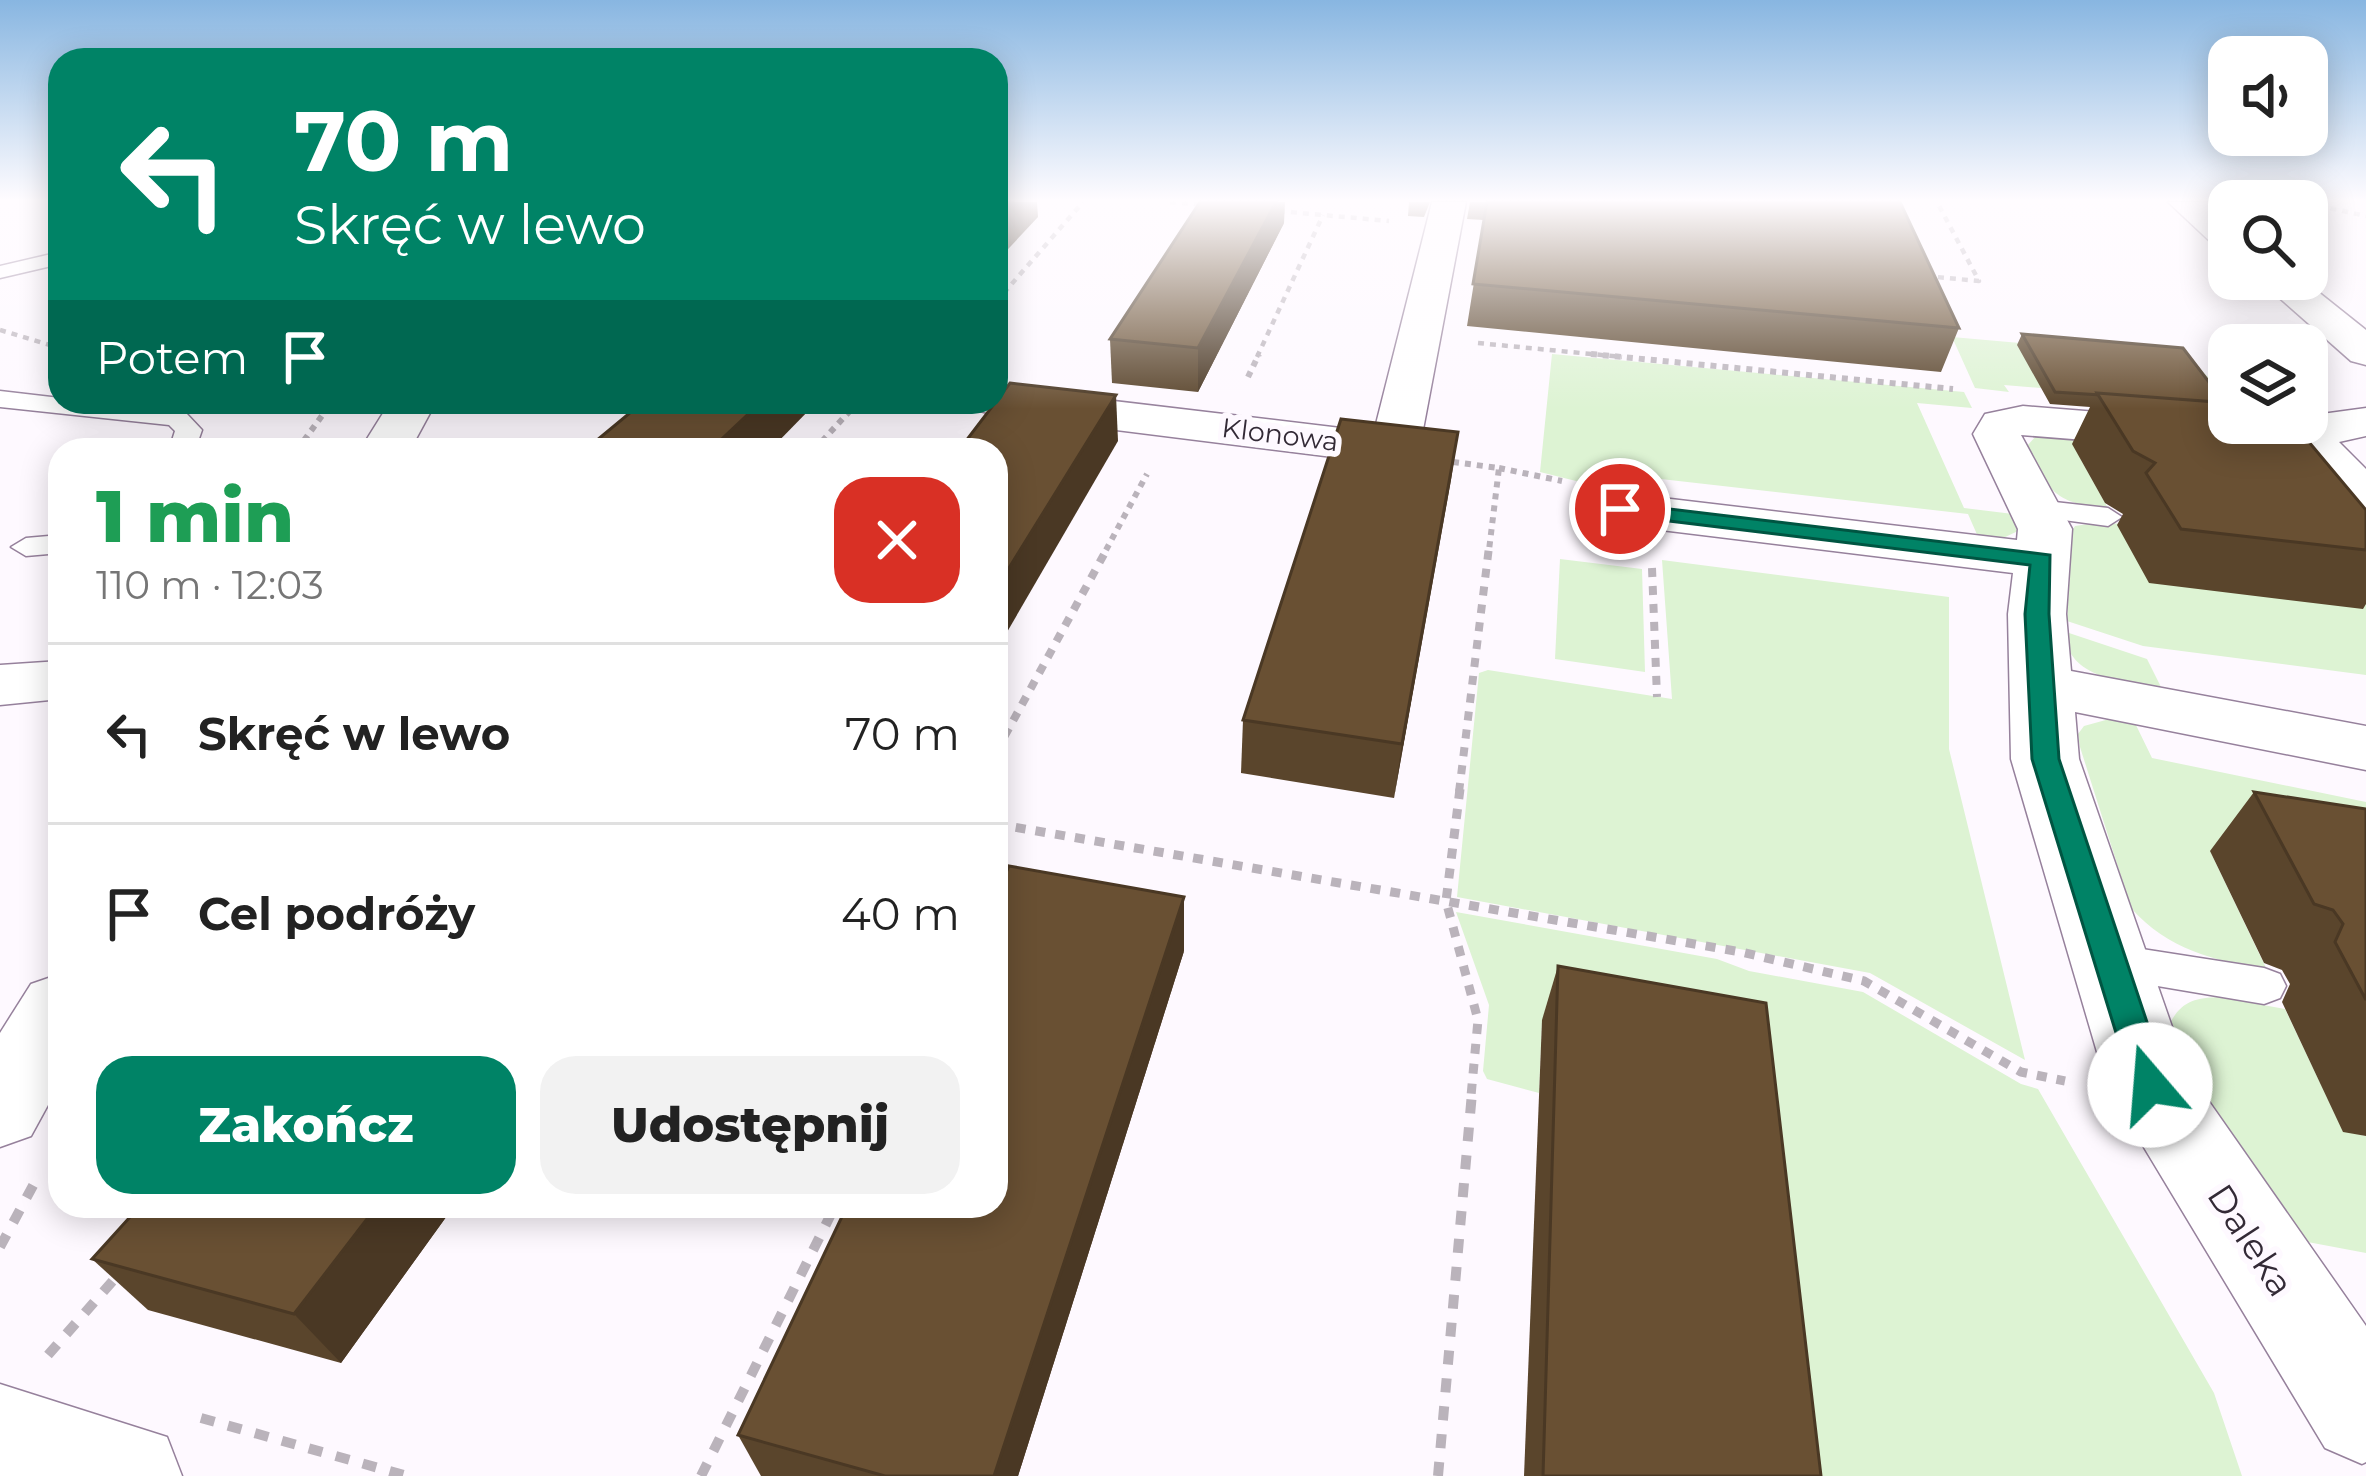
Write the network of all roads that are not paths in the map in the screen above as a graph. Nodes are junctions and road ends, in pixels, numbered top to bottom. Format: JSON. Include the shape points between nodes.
{"nodes":[{"id":1,"x":1434,"y":271,"type":"edge"},
{"id":2,"x":2303,"y":300,"type":"edge"},
{"id":3,"x":2366,"y":352,"type":"edge"},
{"id":4,"x":0,"y":399,"type":"edge"},
{"id":5,"x":1008,"y":402,"type":"edge"},
{"id":6,"x":48,"y":404,"type":"edge"},
{"id":7,"x":140,"y":414,"type":"edge"},
{"id":8,"x":2366,"y":422,"type":"edge"},
{"id":9,"x":2328,"y":426,"type":"edge"},
{"id":10,"x":2208,"y":435,"type":"edge"},
{"id":11,"x":186,"y":438,"type":"edge"},
{"id":12,"x":2313,"y":444,"type":"edge"},
{"id":13,"x":2366,"y":498,"type":"edge"},
{"id":14,"x":1620,"y":509,"type":"dead end"},
{"id":15,"x":2062,"y":529,"type":"junction"},
{"id":16,"x":48,"y":545,"type":"edge"},
{"id":17,"x":26,"y":547,"type":"dead end"},
{"id":18,"x":48,"y":681,"type":"edge"},
{"id":19,"x":0,"y":685,"type":"edge"},
{"id":20,"x":2040,"y":685,"type":"junction"},
{"id":21,"x":2366,"y":748,"type":"edge"},
{"id":22,"x":2110,"y":961,"type":"junction"},
{"id":23,"x":2264,"y":986,"type":"dead end"},
{"id":24,"x":48,"y":1047,"type":"edge"},
{"id":25,"x":20,"y":1141,"type":"edge"},
{"id":26,"x":17,"y":1404,"type":"edge"},
{"id":27,"x":2365,"y":1414,"type":"edge"},
{"id":28,"x":128,"y":1476,"type":"edge"}],
"edges":[{"from":1,"to":5,"type":"street","name":"Klonowa","via":[[1398,435],[1349,444]]},
{"from":2,"to":3,"type":"street"},
{"from":4,"to":6,"type":"lane"},
{"from":7,"to":11,"type":"lane","via":[[177,418]]},
{"from":8,"to":9,"type":"street"},
{"from":10,"to":15,"type":"street","via":[[2002,424],[1997,434]]},
{"from":12,"to":13,"type":"street"},
{"from":14,"to":15,"type":"street"},
{"from":15,"to":20,"type":"street","name":"Daleka","via":[[2037,614]]},
{"from":16,"to":17,"type":"lane"},
{"from":18,"to":19,"type":"street"},
{"from":20,"to":21,"type":"street"},
{"from":20,"to":22,"type":"street","name":"Daleka","via":[[2045,759]]},
{"from":22,"to":23,"type":"lane"},
{"from":22,"to":27,"type":"street","name":"Daleka","via":[[2150,1085]]},
{"from":24,"to":25,"type":"street"},
{"from":26,"to":28,"type":"street"}]}
